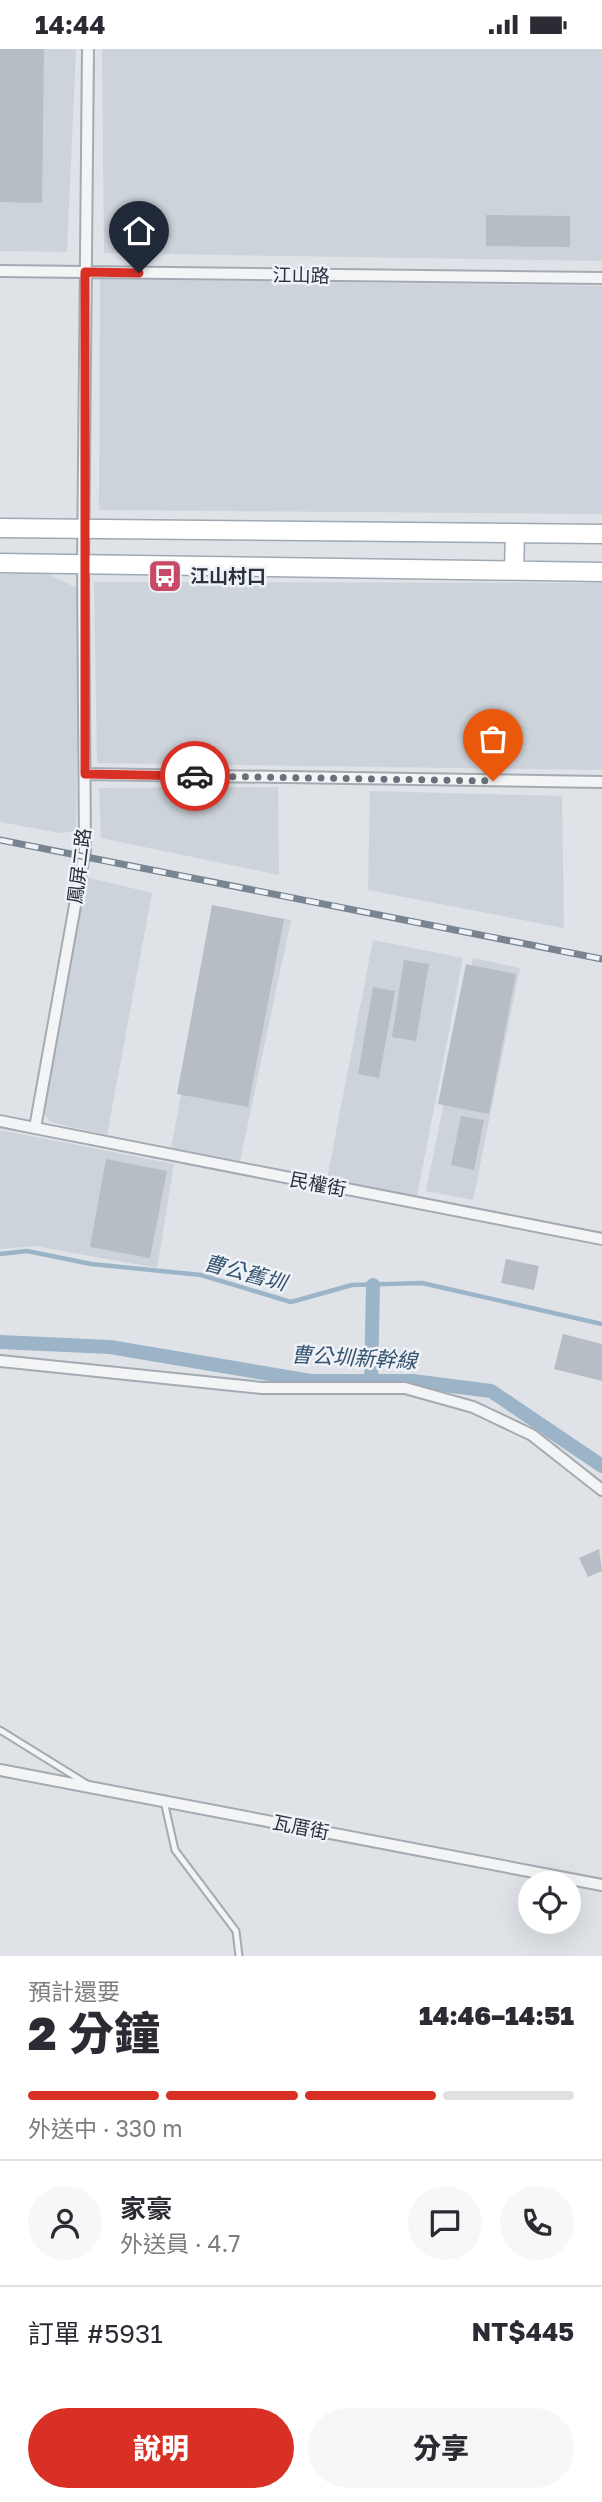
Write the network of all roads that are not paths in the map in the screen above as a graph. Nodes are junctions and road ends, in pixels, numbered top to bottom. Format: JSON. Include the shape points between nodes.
{"nodes":[{"id":1,"x":88,"y":49,"type":"edge"},
{"id":2,"x":0,"y":271,"type":"edge"},
{"id":3,"x":85,"y":272,"type":"junction"},
{"id":4,"x":602,"y":278,"type":"edge"},
{"id":5,"x":0,"y":528,"type":"edge"},
{"id":6,"x":84,"y":528,"type":"junction"},
{"id":7,"x":515,"y":533,"type":"junction"},
{"id":8,"x":602,"y":534,"type":"edge"},
{"id":9,"x":0,"y":563,"type":"edge"},
{"id":10,"x":83,"y":564,"type":"junction"},
{"id":11,"x":514,"y":571,"type":"junction"},
{"id":12,"x":602,"y":572,"type":"edge"},
{"id":13,"x":85,"y":774,"type":"junction"},
{"id":14,"x":602,"y":782,"type":"edge"},
{"id":15,"x":0,"y":1121,"type":"edge"},
{"id":16,"x":35,"y":1128,"type":"junction"},
{"id":17,"x":602,"y":1239,"type":"edge"},
{"id":18,"x":0,"y":1361,"type":"edge"},
{"id":19,"x":602,"y":1490,"type":"edge"},
{"id":20,"x":0,"y":1730,"type":"edge"},
{"id":21,"x":0,"y":1770,"type":"edge"},
{"id":22,"x":92,"y":1787,"type":"junction"},
{"id":23,"x":164,"y":1801,"type":"junction"},
{"id":24,"x":602,"y":1885,"type":"edge"},
{"id":25,"x":239,"y":1956,"type":"edge"}],
"edges":[{"from":1,"to":3,"type":"street","name":"鳳屏二路"},
{"from":2,"to":3,"type":"street","name":"江山路"},
{"from":3,"to":4,"type":"street","name":"江山路"},
{"from":3,"to":6,"type":"street","name":"鳳屏二路"},
{"from":5,"to":6,"type":"main road"},
{"from":6,"to":7,"type":"main road"},
{"from":6,"to":10,"type":"street","name":"鳳屏二路"},
{"from":7,"to":8,"type":"main road"},
{"from":7,"to":11,"type":"main road"},
{"from":9,"to":10,"type":"main road"},
{"from":10,"to":11,"type":"main road"},
{"from":10,"to":13,"type":"street","name":"鳳屏二路"},
{"from":11,"to":12,"type":"main road"},
{"from":13,"to":14,"type":"street"},
{"from":13,"to":16,"type":"street","name":"鳳屏二路","via":[[84,857]]},
{"from":15,"to":16,"type":"street"},
{"from":16,"to":17,"type":"street","name":"民權街"},
{"from":18,"to":19,"type":"street","via":[[262,1388],[405,1388],[473,1407],[532,1435]]},
{"from":20,"to":22,"type":"lane"},
{"from":21,"to":22,"type":"street","name":"瓦厝街"},
{"from":22,"to":23,"type":"street","name":"瓦厝街"},
{"from":23,"to":24,"type":"street","name":"瓦厝街"},
{"from":23,"to":25,"type":"lane","via":[[175,1850],[236,1931]]}]}
